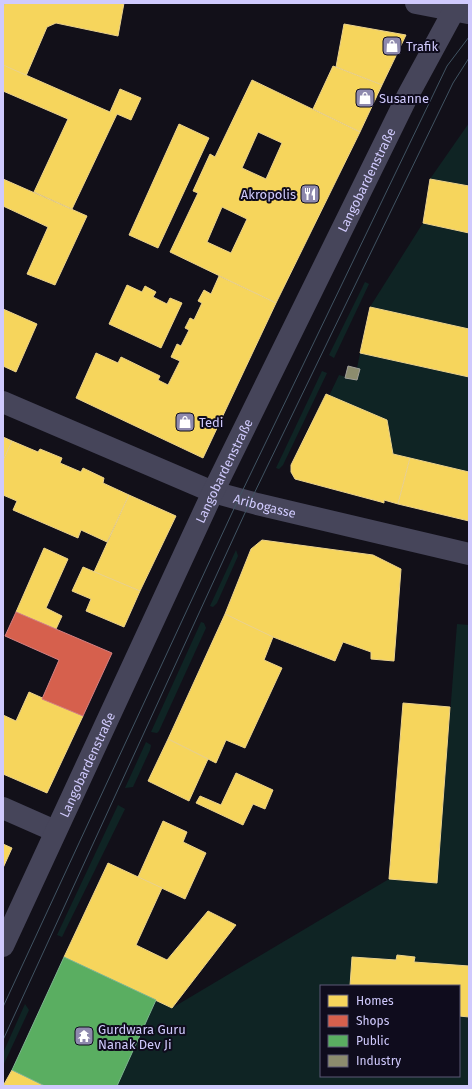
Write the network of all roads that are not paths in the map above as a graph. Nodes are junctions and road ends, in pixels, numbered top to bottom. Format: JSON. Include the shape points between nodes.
{"nodes":[{"id":1,"x":416,"y":3,"type":"edge"},
{"id":2,"x":460,"y":9,"type":"edge"},
{"id":3,"x":3,"y":402,"type":"edge"},
{"id":4,"x":213,"y":492,"type":"junction"},
{"id":5,"x":469,"y":554,"type":"edge"},
{"id":6,"x":3,"y":808,"type":"edge"},
{"id":7,"x":56,"y":831,"type":"junction"},
{"id":8,"x":3,"y":946,"type":"edge"}],
"edges":[{"from":1,"to":2,"type":"street"},
{"from":2,"to":4,"type":"street","name":"Langobardenstraße","via":[[407,97]]},
{"from":3,"to":4,"type":"street","name":"Aribogasse"},
{"from":4,"to":5,"type":"street","name":"Aribogasse"},
{"from":4,"to":7,"type":"street","name":"Langobardenstraße"},
{"from":6,"to":7,"type":"street"},
{"from":7,"to":8,"type":"street","name":"Langobardenstraße"}]}
